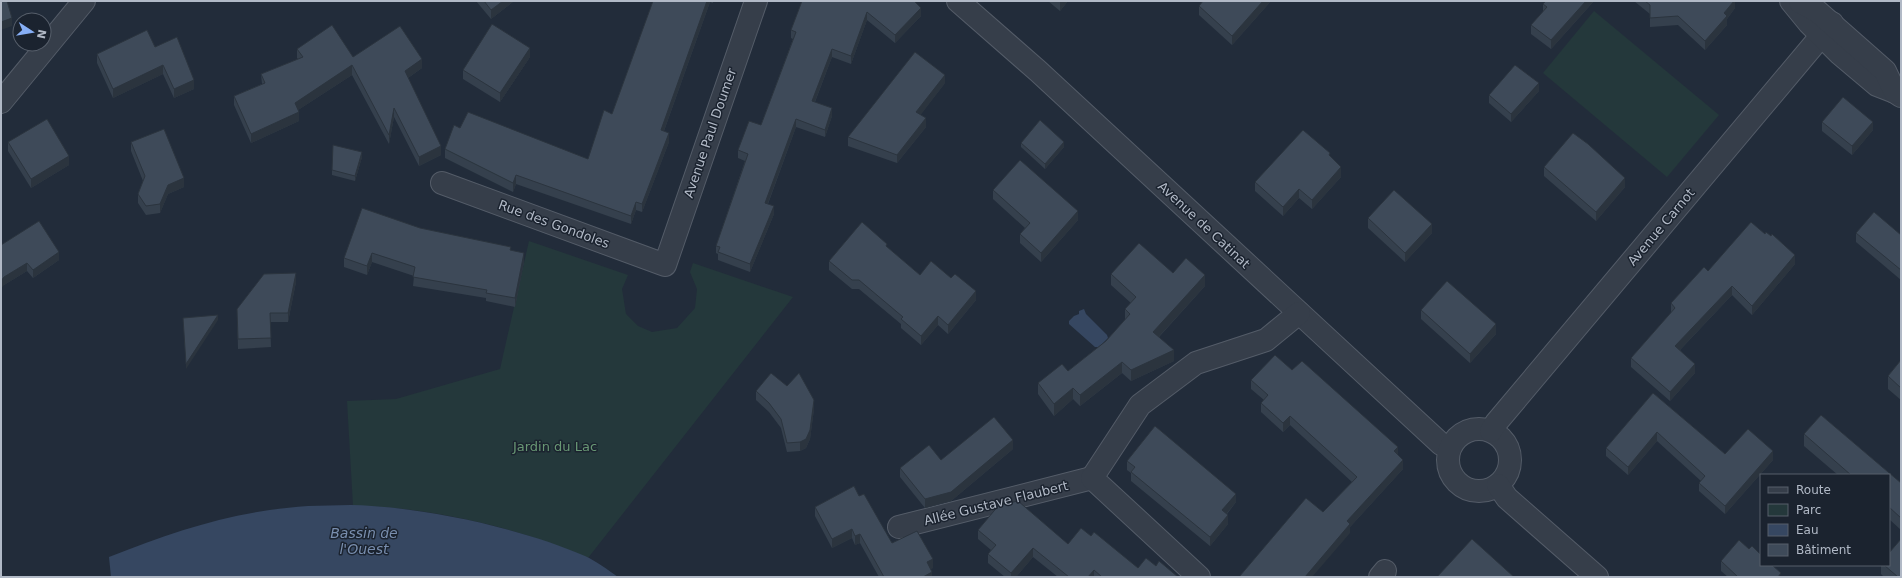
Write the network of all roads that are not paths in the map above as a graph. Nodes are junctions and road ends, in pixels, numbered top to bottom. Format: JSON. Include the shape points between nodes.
{"nodes":[{"id":1,"x":84,"y":1,"type":"edge"},
{"id":2,"x":756,"y":1,"type":"edge"},
{"id":3,"x":958,"y":1,"type":"edge"},
{"id":4,"x":1791,"y":1,"type":"edge"},
{"id":5,"x":1798,"y":1,"type":"edge"},
{"id":6,"x":1827,"y":30,"type":"junction"},
{"id":7,"x":1898,"y":94,"type":"edge"},
{"id":8,"x":1,"y":102,"type":"edge"},
{"id":9,"x":442,"y":183,"type":"dead end"},
{"id":10,"x":665,"y":265,"type":"joint"},
{"id":11,"x":1299,"y":313,"type":"junction"},
{"id":12,"x":1491,"y":431,"type":"junction"},
{"id":13,"x":1450,"y":447,"type":"junction"},
{"id":14,"x":1092,"y":478,"type":"junction"},
{"id":15,"x":1498,"y":485,"type":"junction"},
{"id":16,"x":899,"y":527,"type":"dead end"},
{"id":17,"x":1199,"y":577,"type":"edge"},
{"id":18,"x":1597,"y":577,"type":"edge"}],
"edges":[{"from":1,"to":8,"type":"street"},
{"from":2,"to":10,"type":"street","name":"Avenue Paul Doumer"},
{"from":3,"to":11,"type":"street","name":"Avenue de Catinat","via":[[1038,71]]},
{"from":4,"to":6,"type":"street","via":[[1809,23]]},
{"from":5,"to":6,"type":"street","via":[[1817,11]]},
{"from":6,"to":7,"type":"street","via":[[1877,85]]},
{"from":6,"to":12,"type":"street","name":"Avenue Carnot"},
{"from":9,"to":10,"type":"street","name":"Rue des Gondoles"},
{"from":11,"to":13,"type":"street","name":"Avenue de Catinat","via":[[1441,444]]},
{"from":11,"to":14,"type":"street","via":[[1266,340],[1196,363],[1140,405]]},
{"from":12,"to":13,"type":"street","via":[[1482,428],[1469,430],[1458,436]]},
{"from":12,"to":15,"type":"street","via":[[1504,440],[1509,452],[1510,465],[1506,477]]},
{"from":13,"to":15,"type":"street","via":[[1447,459],[1450,472],[1456,481],[1465,488],[1476,491],[1488,490]]},
{"from":14,"to":16,"type":"street","name":"Allée Gustave Flaubert"},
{"from":14,"to":17,"type":"street"},
{"from":15,"to":18,"type":"street","via":[[1507,498]]}]}
